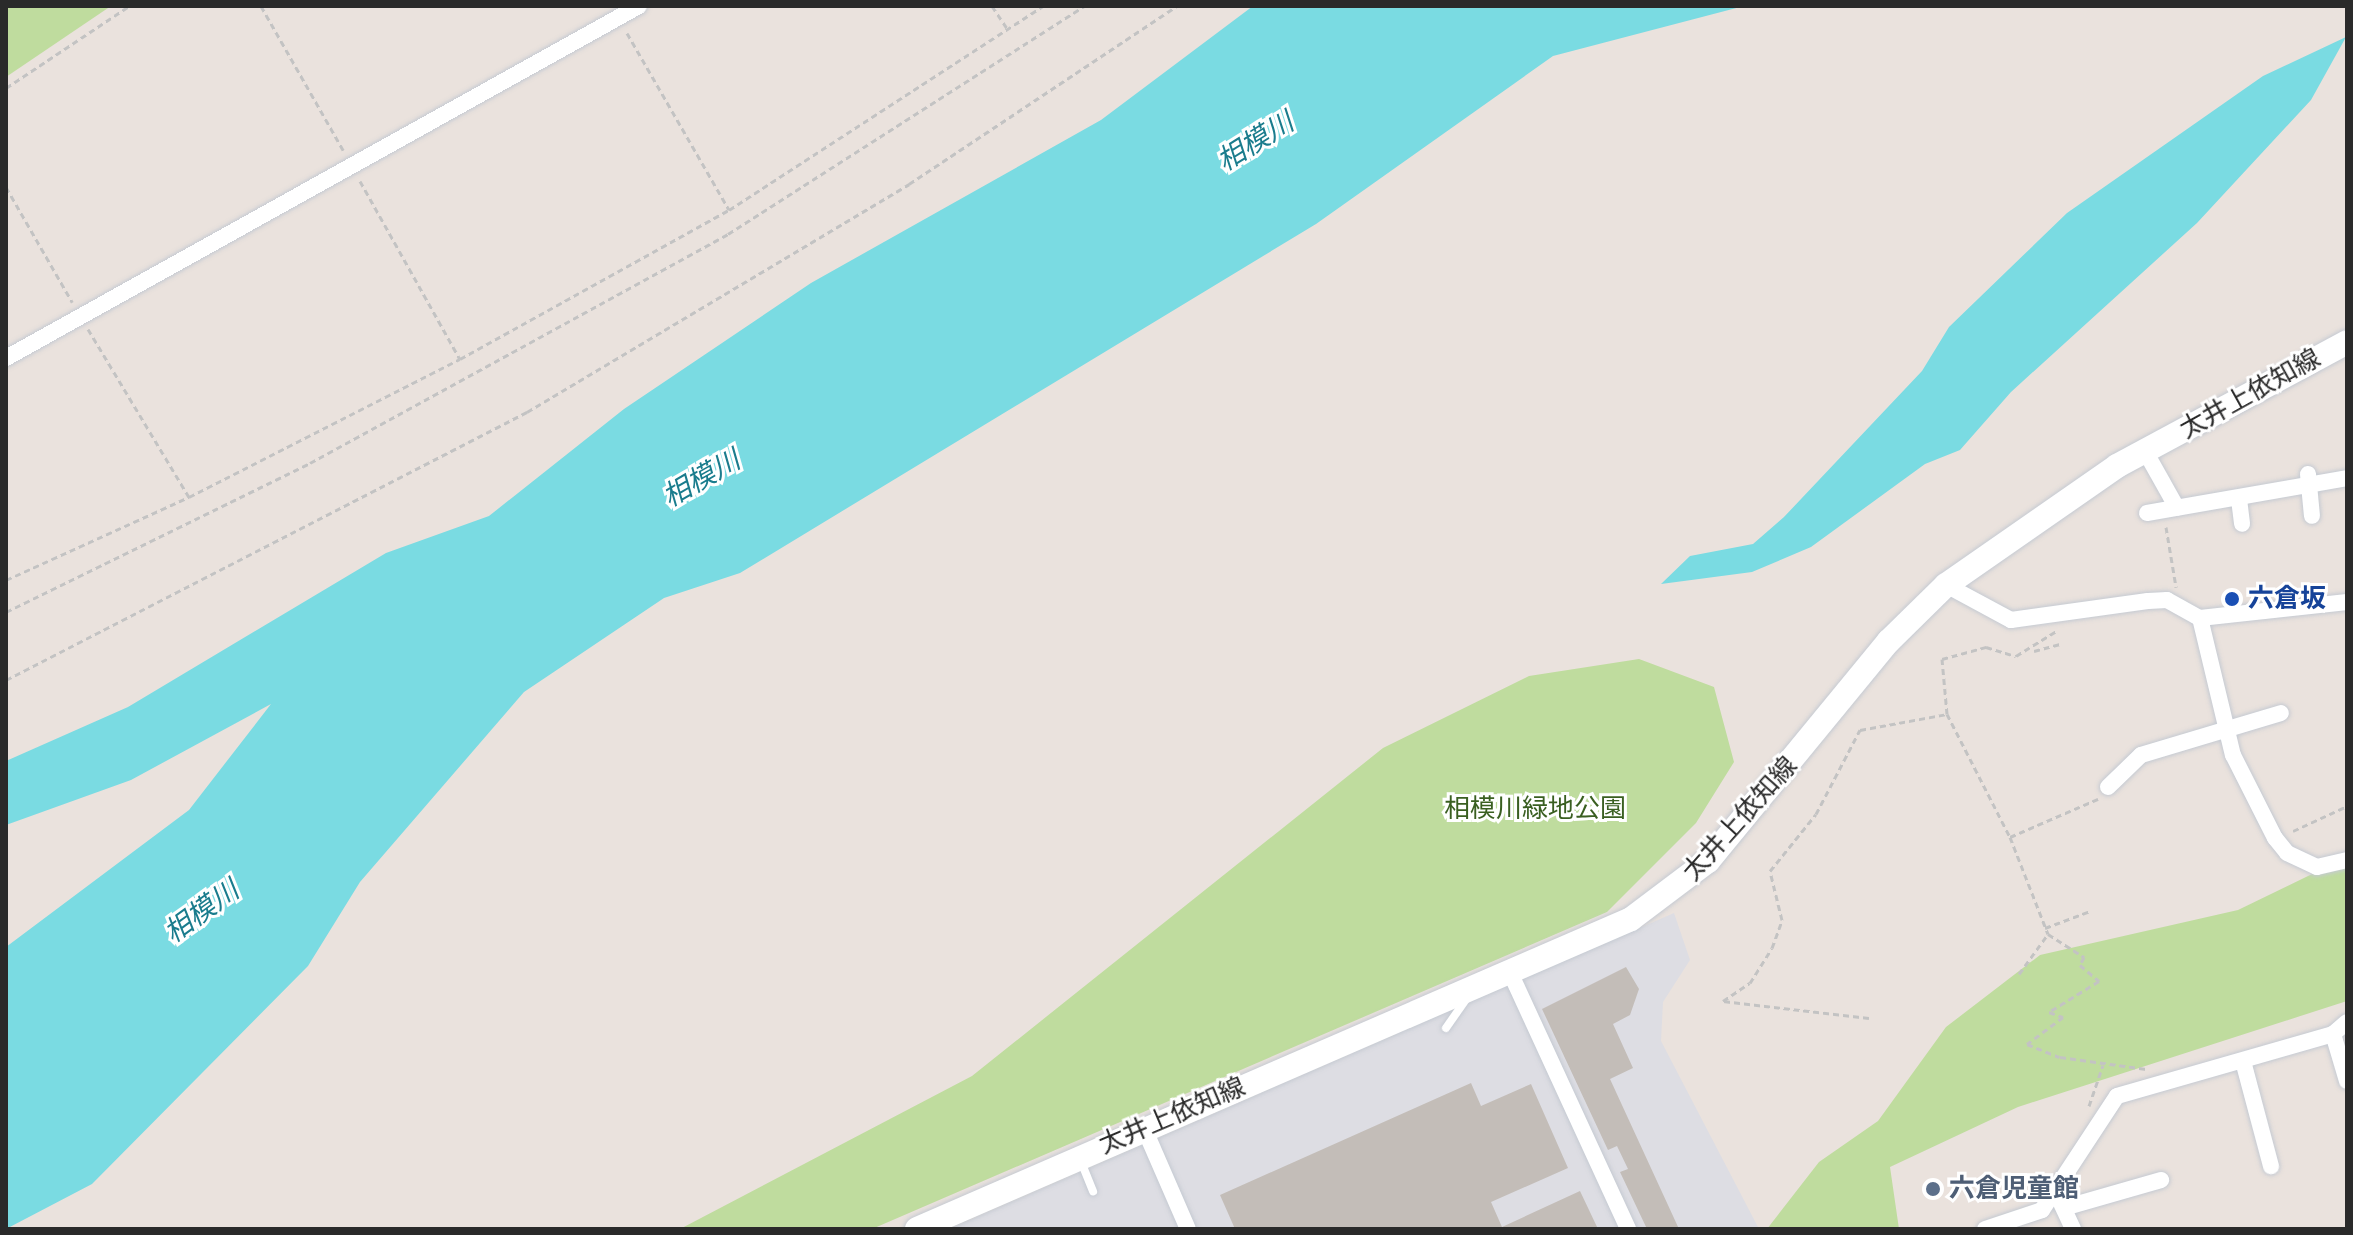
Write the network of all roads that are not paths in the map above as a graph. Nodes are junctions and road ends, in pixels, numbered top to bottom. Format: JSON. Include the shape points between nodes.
{"nodes":[{"id":1,"x":639,"y":6,"type":"edge"},
{"id":2,"x":2347,"y":342,"type":"edge"},
{"id":3,"x":6,"y":358,"type":"edge"},
{"id":4,"x":2145,"y":451,"type":"junction"},
{"id":5,"x":2347,"y":478,"type":"edge"},
{"id":6,"x":2308,"y":480,"type":"junction"},
{"id":7,"x":2239,"y":499,"type":"junction"},
{"id":8,"x":2312,"y":516,"type":"dead end"},
{"id":9,"x":2242,"y":524,"type":"dead end"},
{"id":10,"x":1946,"y":585,"type":"junction"},
{"id":11,"x":2347,"y":602,"type":"edge"},
{"id":12,"x":2200,"y":618,"type":"junction"},
{"id":13,"x":2281,"y":713,"type":"dead end"},
{"id":14,"x":2226,"y":727,"type":"junction"},
{"id":15,"x":2108,"y":787,"type":"road end"},
{"id":16,"x":2347,"y":860,"type":"edge"},
{"id":17,"x":1509,"y":970,"type":"junction"},
{"id":18,"x":1466,"y":989,"type":"junction"},
{"id":19,"x":2347,"y":1022,"type":"edge"},
{"id":20,"x":1446,"y":1028,"type":"dead end"},
{"id":21,"x":2333,"y":1034,"type":"junction"},
{"id":22,"x":2243,"y":1061,"type":"junction"},
{"id":23,"x":2347,"y":1081,"type":"edge"},
{"id":24,"x":1144,"y":1128,"type":"junction"},
{"id":25,"x":1079,"y":1156,"type":"junction"},
{"id":26,"x":2263,"y":1157,"type":"dead end"},
{"id":27,"x":2150,"y":1177,"type":"dead end"},
{"id":28,"x":1093,"y":1192,"type":"dead end"},
{"id":29,"x":2051,"y":1196,"type":"junction"},
{"id":30,"x":2067,"y":1207,"type":"junction"},
{"id":31,"x":917,"y":1229,"type":"edge"},
{"id":32,"x":1188,"y":1229,"type":"edge"},
{"id":33,"x":1628,"y":1229,"type":"edge"},
{"id":34,"x":1985,"y":1229,"type":"edge"},
{"id":35,"x":2073,"y":1229,"type":"edge"}],
"edges":[{"from":1,"to":3,"type":"street"},
{"from":2,"to":4,"type":"main road","name":"太井上依知線"},
{"from":4,"to":7,"type":"street","via":[[2163,511]]},
{"from":4,"to":10,"type":"main road","name":"太井上依知線"},
{"from":5,"to":6,"type":"street"},
{"from":6,"to":7,"type":"street"},
{"from":6,"to":8,"type":"street"},
{"from":7,"to":9,"type":"street"},
{"from":10,"to":12,"type":"street","via":[[2011,620],[2167,600]]},
{"from":10,"to":17,"type":"main road","name":"太井上依知線","via":[[1889,641],[1708,861],[1631,919]]},
{"from":11,"to":12,"type":"street"},
{"from":12,"to":14,"type":"street"},
{"from":13,"to":14,"type":"street"},
{"from":14,"to":15,"type":"street","via":[[2141,755]]},
{"from":14,"to":16,"type":"street","via":[[2249,793],[2279,842],[2317,867]]},
{"from":17,"to":18,"type":"main road","name":"太井上依知線"},
{"from":17,"to":33,"type":"street"},
{"from":18,"to":20,"type":"lane"},
{"from":18,"to":24,"type":"main road","name":"太井上依知線"},
{"from":19,"to":21,"type":"street"},
{"from":21,"to":22,"type":"street"},
{"from":21,"to":23,"type":"street"},
{"from":22,"to":26,"type":"street"},
{"from":22,"to":29,"type":"street","via":[[2117,1096],[2087,1133]]},
{"from":24,"to":25,"type":"main road","name":"太井上依知線"},
{"from":24,"to":32,"type":"street"},
{"from":25,"to":28,"type":"lane"},
{"from":25,"to":31,"type":"main road","name":"太井上依知線"},
{"from":27,"to":30,"type":"street"},
{"from":29,"to":30,"type":"street"},
{"from":29,"to":34,"type":"street","via":[[2042,1210]]},
{"from":30,"to":35,"type":"street"}]}
